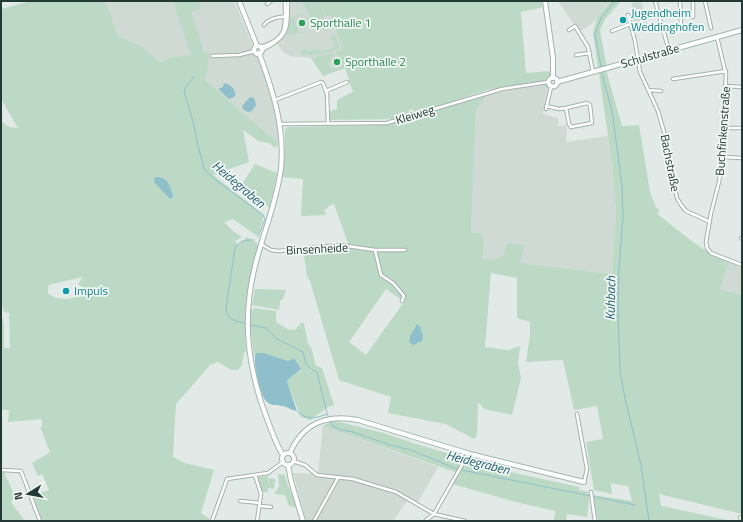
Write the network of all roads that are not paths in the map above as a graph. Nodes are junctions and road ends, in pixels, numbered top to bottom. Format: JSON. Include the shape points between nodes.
{"nodes":[{"id":1,"x":239,"y":1,"type":"edge"},
{"id":2,"x":271,"y":1,"type":"edge"},
{"id":3,"x":287,"y":1,"type":"edge"},
{"id":4,"x":545,"y":1,"type":"edge"},
{"id":5,"x":655,"y":1,"type":"edge"},
{"id":6,"x":680,"y":1,"type":"edge"},
{"id":7,"x":693,"y":1,"type":"edge"},
{"id":8,"x":705,"y":1,"type":"edge"},
{"id":9,"x":267,"y":4,"type":"dead end"},
{"id":10,"x":628,"y":15,"type":"dead end"},
{"id":11,"x":286,"y":17,"type":"junction"},
{"id":12,"x":693,"y":17,"type":"dead end"},
{"id":13,"x":630,"y":24,"type":"junction"},
{"id":14,"x":264,"y":25,"type":"dead end"},
{"id":15,"x":681,"y":27,"type":"dead end"},
{"id":16,"x":711,"y":28,"type":"dead end"},
{"id":17,"x":569,"y":30,"type":"dead end"},
{"id":18,"x":742,"y":30,"type":"edge"},
{"id":19,"x":612,"y":32,"type":"dead end"},
{"id":20,"x":717,"y":37,"type":"junction"},
{"id":21,"x":260,"y":49,"type":"junction"},
{"id":22,"x":255,"y":51,"type":"joint"},
{"id":23,"x":669,"y":51,"type":"junction"},
{"id":24,"x":590,"y":52,"type":"junction"},
{"id":25,"x":576,"y":55,"type":"dead end"},
{"id":26,"x":212,"y":56,"type":"dead end"},
{"id":27,"x":637,"y":60,"type":"junction"},
{"id":28,"x":726,"y":71,"type":"junction"},
{"id":29,"x":593,"y":72,"type":"junction"},
{"id":30,"x":553,"y":78,"type":"junction"},
{"id":31,"x":672,"y":79,"type":"dead end"},
{"id":32,"x":346,"y":82,"type":"dead end"},
{"id":33,"x":548,"y":82,"type":"junction"},
{"id":34,"x":557,"y":82,"type":"junction"},
{"id":35,"x":726,"y":86,"type":"junction"},
{"id":36,"x":742,"y":86,"type":"edge"},
{"id":37,"x":551,"y":87,"type":"junction"},
{"id":38,"x":648,"y":90,"type":"junction"},
{"id":39,"x":326,"y":91,"type":"junction"},
{"id":40,"x":661,"y":91,"type":"dead end"},
{"id":41,"x":275,"y":100,"type":"junction"},
{"id":42,"x":566,"y":108,"type":"junction"},
{"id":43,"x":328,"y":123,"type":"junction"},
{"id":44,"x":279,"y":124,"type":"junction"},
{"id":45,"x":724,"y":128,"type":"junction"},
{"id":46,"x":742,"y":128,"type":"edge"},
{"id":47,"x":723,"y":157,"type":"junction"},
{"id":48,"x":742,"y":158,"type":"edge"},
{"id":49,"x":710,"y":222,"type":"junction"},
{"id":50,"x":261,"y":244,"type":"junction"},
{"id":51,"x":375,"y":250,"type":"junction"},
{"id":52,"x":405,"y":250,"type":"dead end"},
{"id":53,"x":742,"y":265,"type":"edge"},
{"id":54,"x":402,"y":301,"type":"dead end"},
{"id":55,"x":577,"y":414,"type":"dead end"},
{"id":56,"x":290,"y":453,"type":"junction"},
{"id":57,"x":283,"y":455,"type":"junction"},
{"id":58,"x":293,"y":461,"type":"junction"},
{"id":59,"x":283,"y":462,"type":"junction"},
{"id":60,"x":288,"y":465,"type":"junction"},
{"id":61,"x":462,"y":465,"type":"dead end"},
{"id":62,"x":1,"y":470,"type":"edge"},
{"id":63,"x":256,"y":475,"type":"junction"},
{"id":64,"x":338,"y":478,"type":"junction"},
{"id":65,"x":584,"y":482,"type":"joint"},
{"id":66,"x":591,"y":494,"type":"dead end"},
{"id":67,"x":240,"y":501,"type":"dead end"},
{"id":68,"x":260,"y":504,"type":"junction"},
{"id":69,"x":271,"y":507,"type":"dead end"},
{"id":70,"x":434,"y":514,"type":"junction"},
{"id":71,"x":456,"y":520,"type":"edge"},
{"id":72,"x":40,"y":521,"type":"edge"},
{"id":73,"x":212,"y":521,"type":"edge"},
{"id":74,"x":258,"y":521,"type":"edge"},
{"id":75,"x":303,"y":521,"type":"edge"},
{"id":76,"x":314,"y":521,"type":"edge"},
{"id":77,"x":425,"y":521,"type":"edge"},
{"id":78,"x":465,"y":521,"type":"edge"},
{"id":79,"x":595,"y":521,"type":"edge"}],
"edges":[{"from":1,"to":21,"type":"main road"},
{"from":2,"to":9,"type":"street"},
{"from":3,"to":11,"type":"street"},
{"from":4,"to":30,"type":"main road","via":[[553,58]]},
{"from":5,"to":23,"type":"street"},
{"from":6,"to":15,"type":"street"},
{"from":7,"to":12,"type":"street"},
{"from":8,"to":16,"type":"street"},
{"from":10,"to":13,"type":"street","name":"Bachstraße"},
{"from":11,"to":14,"type":"street","via":[[267,21]]},
{"from":11,"to":21,"type":"street","via":[[287,27],[283,34]]},
{"from":13,"to":19,"type":"street"},
{"from":13,"to":27,"type":"street","name":"Bachstraße"},
{"from":17,"to":24,"type":"street","via":[[575,26]]},
{"from":18,"to":20,"type":"main road","name":"Schulstraße"},
{"from":20,"to":23,"type":"main road","name":"Schulstraße"},
{"from":20,"to":28,"type":"street","name":"Buchfinkenstraße"},
{"from":21,"to":22,"type":"main road"},
{"from":21,"to":41,"type":"main road"},
{"from":22,"to":26,"type":"street","via":[[239,55]]},
{"from":23,"to":27,"type":"main road","name":"Schulstraße"},
{"from":24,"to":25,"type":"street"},
{"from":24,"to":29,"type":"street"},
{"from":27,"to":29,"type":"main road","name":"Schulstraße"},
{"from":27,"to":38,"type":"street","name":"Bachstraße"},
{"from":28,"to":31,"type":"street"},
{"from":28,"to":35,"type":"street","name":"Buchfinkenstraße"},
{"from":29,"to":34,"type":"main road","name":"Schulstraße"},
{"from":30,"to":33,"type":"main road"},
{"from":30,"to":34,"type":"main road"},
{"from":32,"to":39,"type":"street"},
{"from":33,"to":37,"type":"main road"},
{"from":33,"to":43,"type":"street","name":"Kleiweg","via":[[502,89],[387,123]]},
{"from":34,"to":37,"type":"main road","via":[[556,86]]},
{"from":35,"to":36,"type":"street"},
{"from":35,"to":45,"type":"street","name":"Buchfinkenstraße"},
{"from":37,"to":42,"type":"street","via":[[546,108]]},
{"from":38,"to":40,"type":"street"},
{"from":38,"to":49,"type":"street","name":"Bachstraße","via":[[663,126],[679,201],[683,209],[690,214]]},
{"from":39,"to":41,"type":"street","via":[[320,82]]},
{"from":39,"to":43,"type":"street"},
{"from":41,"to":44,"type":"main road"},
{"from":42,"to":42,"type":"street","via":[[587,103],[590,105],[592,123],[572,127]]},
{"from":43,"to":44,"type":"street","name":"Kleiweg"},
{"from":44,"to":50,"type":"main road","via":[[282,149],[279,181]]},
{"from":45,"to":46,"type":"street"},
{"from":45,"to":47,"type":"street","name":"Buchfinkenstraße"},
{"from":47,"to":48,"type":"street"},
{"from":47,"to":49,"type":"street","name":"Buchfinkenstraße"},
{"from":49,"to":53,"type":"street","name":"Buchfinkenstraße","via":[[706,239],[707,248],[714,255]]},
{"from":50,"to":51,"type":"street","name":"Binsenheide","via":[[278,251],[340,245]]},
{"from":50,"to":57,"type":"main road","via":[[250,291],[247,324],[249,352],[255,382]]},
{"from":51,"to":52,"type":"street","name":"Binsenheide"},
{"from":51,"to":54,"type":"street","via":[[381,275],[393,283],[404,296]]},
{"from":55,"to":65,"type":"street","via":[[586,468]]},
{"from":56,"to":57,"type":"main road"},
{"from":56,"to":58,"type":"main road","via":[[293,455]]},
{"from":56,"to":65,"type":"main road","via":[[296,440],[305,430],[326,420],[347,418],[470,454]]},
{"from":57,"to":59,"type":"main road"},
{"from":58,"to":60,"type":"main road"},
{"from":58,"to":64,"type":"street","via":[[305,465],[317,475]]},
{"from":59,"to":60,"type":"main road"},
{"from":59,"to":63,"type":"street","via":[[268,473]]},
{"from":60,"to":75,"type":"main road"},
{"from":61,"to":70,"type":"street"},
{"from":62,"to":72,"type":"street","via":[[21,472]]},
{"from":63,"to":68,"type":"street","via":[[261,492]]},
{"from":63,"to":73,"type":"street","via":[[227,479]]},
{"from":64,"to":70,"type":"street","via":[[353,479],[396,492]]},
{"from":64,"to":76,"type":"street"},
{"from":66,"to":79,"type":"street"},
{"from":67,"to":68,"type":"street"},
{"from":68,"to":69,"type":"street"},
{"from":68,"to":74,"type":"street"},
{"from":70,"to":71,"type":"street"},
{"from":70,"to":77,"type":"street"},
{"from":71,"to":78,"type":"street"}]}
